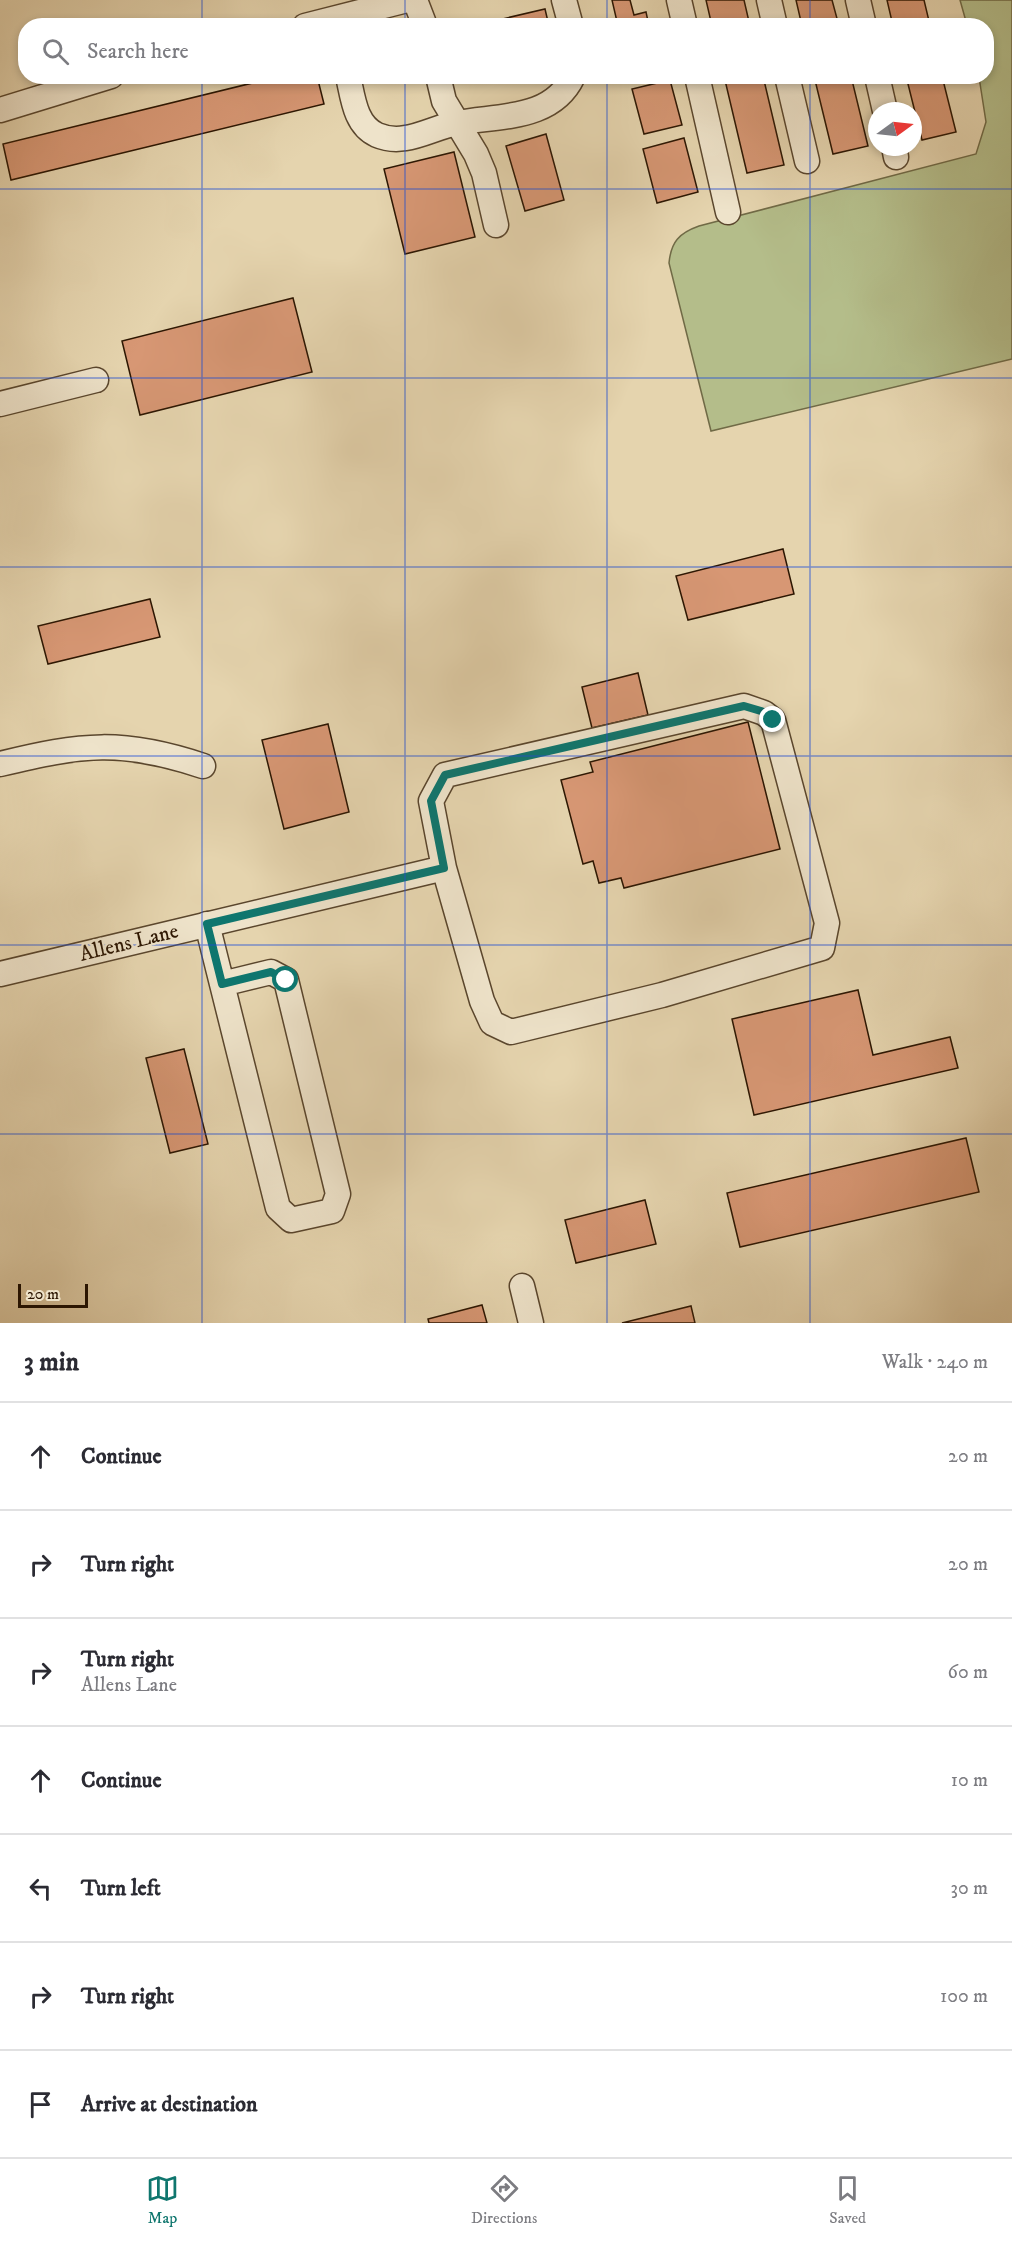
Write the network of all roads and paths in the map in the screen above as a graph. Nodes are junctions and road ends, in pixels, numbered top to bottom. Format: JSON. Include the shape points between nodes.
{"nodes":[{"id":1,"x":407,"y":0,"type":"edge"},
{"id":2,"x":415,"y":0,"type":"edge"},
{"id":3,"x":564,"y":0,"type":"edge"},
{"id":4,"x":679,"y":0,"type":"edge"},
{"id":5,"x":769,"y":0,"type":"edge"},
{"id":6,"x":858,"y":0,"type":"edge"},
{"id":7,"x":347,"y":18,"type":"edge"},
{"id":8,"x":422,"y":18,"type":"edge"},
{"id":9,"x":569,"y":18,"type":"edge"},
{"id":10,"x":683,"y":18,"type":"edge"},
{"id":11,"x":773,"y":18,"type":"edge"},
{"id":12,"x":862,"y":18,"type":"edge"},
{"id":13,"x":85,"y":84,"type":"edge"},
{"id":14,"x":350,"y":84,"type":"edge"},
{"id":15,"x":440,"y":84,"type":"edge"},
{"id":16,"x":569,"y":84,"type":"edge"},
{"id":17,"x":699,"y":84,"type":"edge"},
{"id":18,"x":789,"y":84,"type":"edge"},
{"id":19,"x":878,"y":84,"type":"edge"},
{"id":20,"x":883,"y":102,"type":"edge"},
{"id":21,"x":0,"y":110,"type":"edge"},
{"id":22,"x":457,"y":123,"type":"junction"},
{"id":23,"x":807,"y":161,"type":"dead end"},
{"id":24,"x":728,"y":212,"type":"dead end"},
{"id":25,"x":496,"y":225,"type":"dead end"},
{"id":26,"x":96,"y":380,"type":"dead end"},
{"id":27,"x":0,"y":404,"type":"edge"},
{"id":28,"x":0,"y":764,"type":"edge"},
{"id":29,"x":203,"y":766,"type":"dead end"},
{"id":30,"x":444,"y":868,"type":"junction"},
{"id":31,"x":207,"y":924,"type":"junction"},
{"id":32,"x":0,"y":974,"type":"edge"},
{"id":33,"x":222,"y":984,"type":"junction"},
{"id":34,"x":522,"y":1286,"type":"dead end"},
{"id":35,"x":531,"y":1323,"type":"edge"}],
"edges":[{"from":1,"to":7,"type":"street"},
{"from":2,"to":8,"type":"street"},
{"from":3,"to":9,"type":"street"},
{"from":4,"to":10,"type":"street"},
{"from":5,"to":11,"type":"street"},
{"from":6,"to":12,"type":"street"},
{"from":13,"to":21,"type":"street"},
{"from":14,"to":22,"type":"street","via":[[360,122],[378,135],[407,139]]},
{"from":15,"to":22,"type":"street","via":[[444,101]]},
{"from":16,"to":22,"type":"street","via":[[552,102],[530,112]]},
{"from":17,"to":24,"type":"street"},
{"from":18,"to":23,"type":"street"},
{"from":19,"to":20,"type":"street"},
{"from":22,"to":25,"type":"street","via":[[484,173]]},
{"from":26,"to":27,"type":"street"},
{"from":28,"to":29,"type":"street","via":[[87,746],[165,753]]},
{"from":30,"to":30,"type":"street","via":[[482,1001],[492,1023],[511,1032],[662,995],[822,948],[827,923],[773,720],[764,712],[744,706],[445,775],[431,801]]},
{"from":30,"to":31,"type":"street","name":"Allens Lane"},
{"from":31,"to":32,"type":"street","name":"Allens Lane"},
{"from":31,"to":33,"type":"street"},
{"from":33,"to":33,"type":"street","via":[[278,1208],[291,1220],[332,1210],[338,1194],[286,980],[271,972]]},
{"from":34,"to":35,"type":"street"}]}
